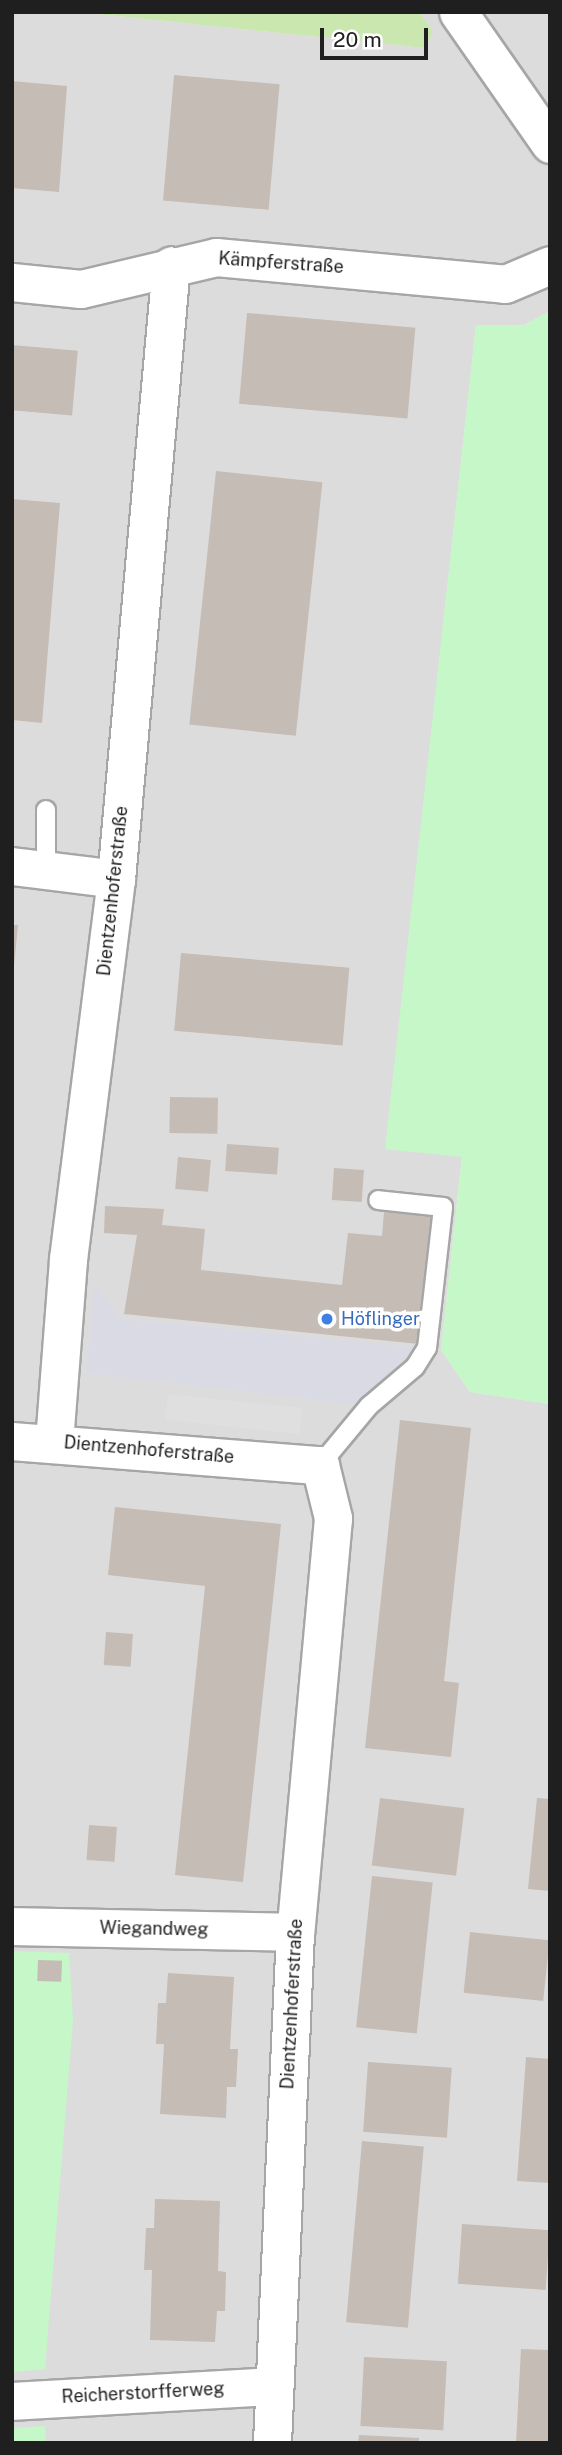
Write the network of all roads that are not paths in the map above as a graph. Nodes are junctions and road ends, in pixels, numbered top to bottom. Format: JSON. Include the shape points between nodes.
{"nodes":[{"id":1,"x":458,"y":12,"type":"edge"},
{"id":2,"x":550,"y":144,"type":"edge"},
{"id":3,"x":171,"y":265,"type":"junction"},
{"id":4,"x":550,"y":265,"type":"edge"},
{"id":5,"x":12,"y":282,"type":"edge"},
{"id":6,"x":46,"y":810,"type":"dead end"},
{"id":7,"x":29,"y":868,"type":"edge"},
{"id":8,"x":116,"y":879,"type":"junction"},
{"id":9,"x":379,"y":1200,"type":"dead end"},
{"id":10,"x":12,"y":1441,"type":"edge"},
{"id":11,"x":54,"y":1442,"type":"junction"},
{"id":12,"x":320,"y":1465,"type":"junction"},
{"id":13,"x":12,"y":1926,"type":"edge"},
{"id":14,"x":295,"y":1932,"type":"junction"},
{"id":15,"x":274,"y":2386,"type":"junction"},
{"id":16,"x":12,"y":2401,"type":"edge"},
{"id":17,"x":272,"y":2443,"type":"edge"}],
"edges":[{"from":1,"to":2,"type":"street"},
{"from":3,"to":4,"type":"street","name":"Kämpferstraße","via":[[216,257],[505,284]]},
{"from":3,"to":5,"type":"street","name":"Kämpferstraße","via":[[81,289]]},
{"from":3,"to":8,"type":"street","name":"Dientzenhoferstraße"},
{"from":6,"to":7,"type":"lane"},
{"from":7,"to":8,"type":"street"},
{"from":8,"to":11,"type":"street","name":"Dientzenhoferstraße","via":[[68,1259]]},
{"from":9,"to":12,"type":"lane","via":[[443,1207],[427,1348],[415,1367],[369,1406]]},
{"from":10,"to":11,"type":"street"},
{"from":11,"to":12,"type":"street","name":"Dientzenhoferstraße"},
{"from":12,"to":14,"type":"street","name":"Dientzenhoferstraße","via":[[333,1518]]},
{"from":13,"to":14,"type":"street","name":"Wiegandweg"},
{"from":14,"to":15,"type":"street","name":"Dientzenhoferstraße"},
{"from":15,"to":16,"type":"street","name":"Reicherstorfferweg"},
{"from":15,"to":17,"type":"street","name":"Dientzenhoferstraße"}]}
